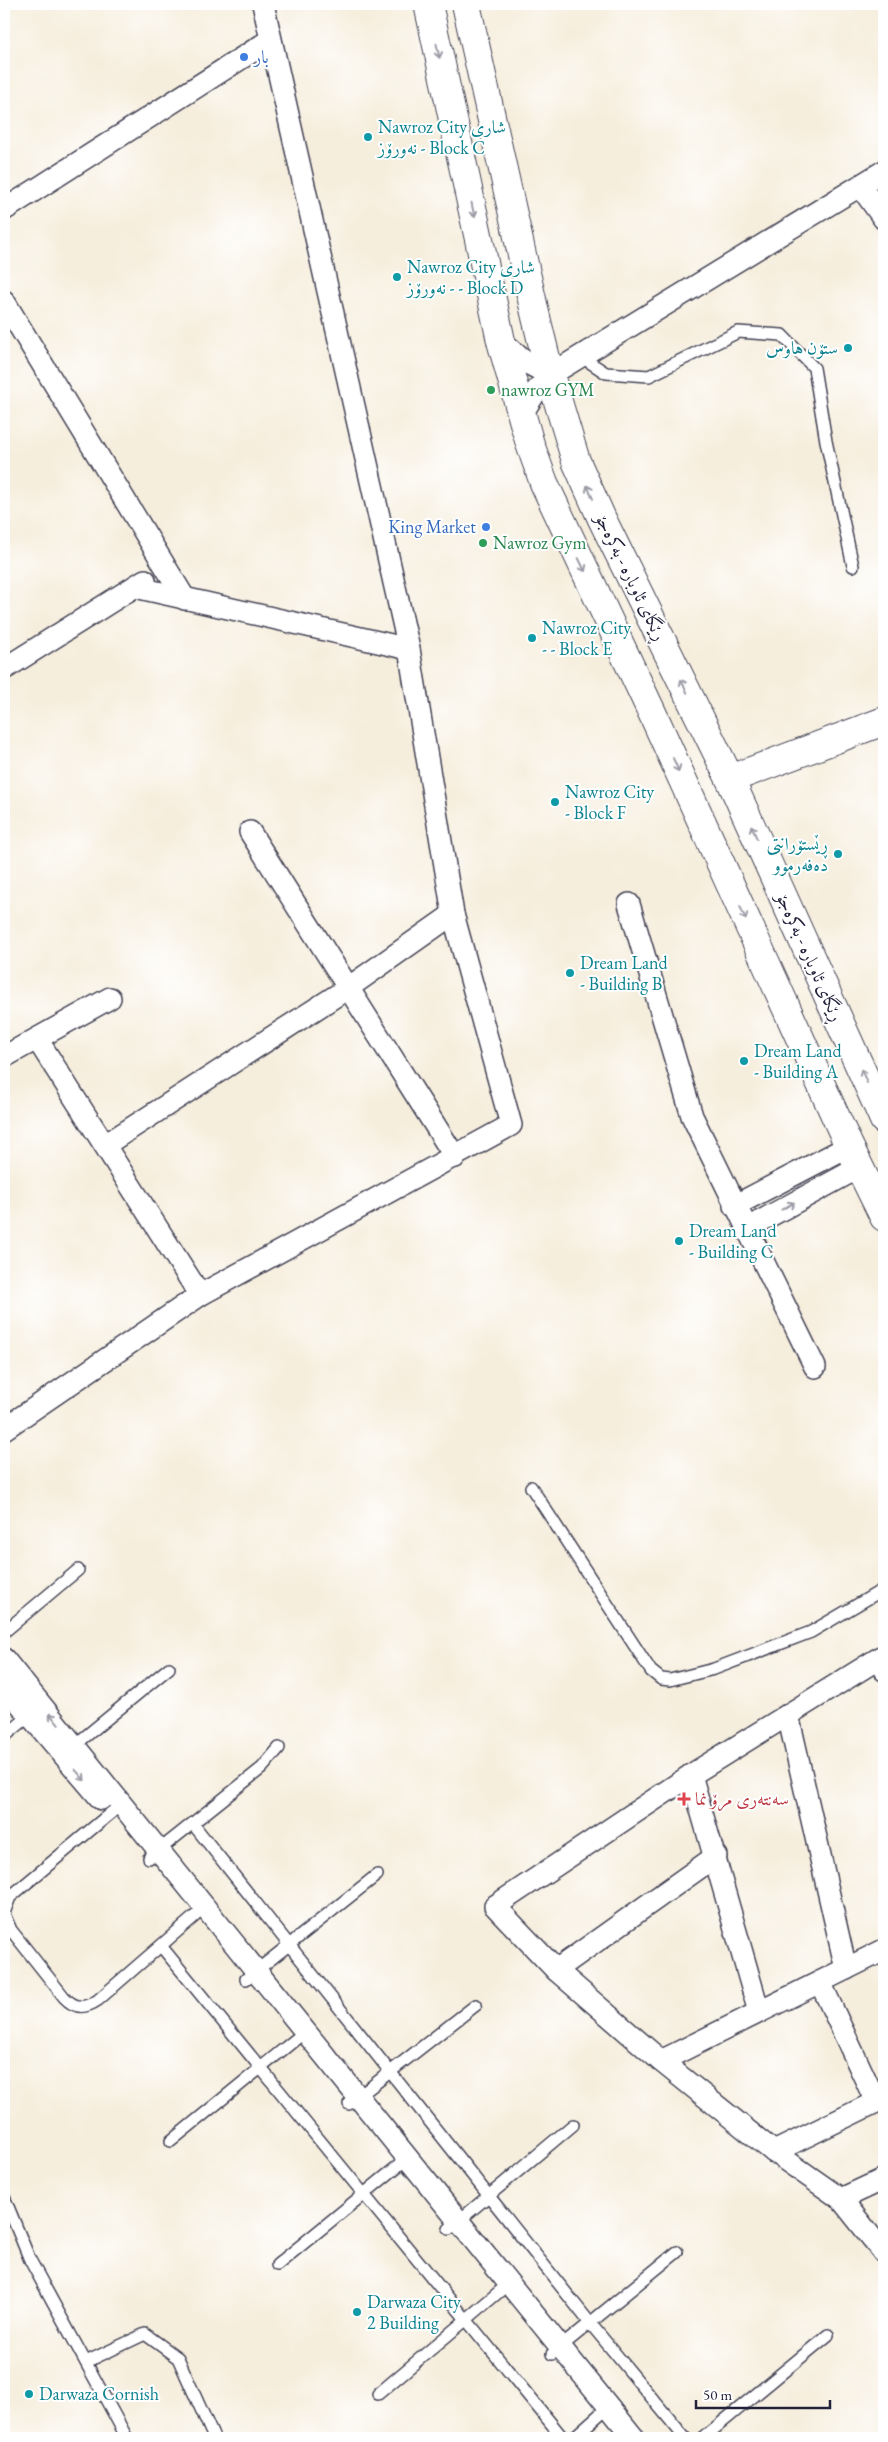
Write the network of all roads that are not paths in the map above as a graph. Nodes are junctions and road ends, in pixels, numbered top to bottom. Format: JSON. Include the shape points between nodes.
{"nodes":[{"id":1,"x":263,"y":4,"type":"edge"},
{"id":2,"x":428,"y":4,"type":"edge"},
{"id":3,"x":466,"y":4,"type":"edge"},
{"id":4,"x":270,"y":40,"type":"junction"},
{"id":5,"x":884,"y":171,"type":"edge"},
{"id":6,"x":861,"y":187,"type":"junction"},
{"id":7,"x":4,"y":210,"type":"edge"},
{"id":8,"x":884,"y":219,"type":"edge"},
{"id":9,"x":4,"y":301,"type":"edge"},
{"id":10,"x":535,"y":313,"type":"junction"},
{"id":11,"x":499,"y":330,"type":"junction"},
{"id":12,"x":580,"y":356,"type":"junction"},
{"id":13,"x":550,"y":375,"type":"junction"},
{"id":14,"x":521,"y":415,"type":"junction"},
{"id":15,"x":566,"y":432,"type":"junction"},
{"id":16,"x":530,"y":444,"type":"junction"},
{"id":17,"x":853,"y":566,"type":"dead end"},
{"id":18,"x":165,"y":568,"type":"junction"},
{"id":19,"x":135,"y":587,"type":"junction"},
{"id":20,"x":185,"y":599,"type":"junction"},
{"id":21,"x":409,"y":650,"type":"junction"},
{"id":22,"x":4,"y":669,"type":"edge"},
{"id":23,"x":884,"y":721,"type":"edge"},
{"id":24,"x":730,"y":780,"type":"junction"},
{"id":25,"x":250,"y":832,"type":"dead end"},
{"id":26,"x":629,"y":904,"type":"dead end"},
{"id":27,"x":453,"y":914,"type":"junction"},
{"id":28,"x":348,"y":988,"type":"junction"},
{"id":29,"x":110,"y":998,"type":"dead end"},
{"id":30,"x":37,"y":1039,"type":"junction"},
{"id":31,"x":4,"y":1057,"type":"edge"},
{"id":32,"x":881,"y":1106,"type":"edge"},
{"id":33,"x":105,"y":1146,"type":"junction"},
{"id":34,"x":854,"y":1156,"type":"junction"},
{"id":35,"x":455,"y":1157,"type":"junction"},
{"id":36,"x":734,"y":1206,"type":"junction"},
{"id":37,"x":884,"y":1217,"type":"edge"},
{"id":38,"x":746,"y":1229,"type":"junction"},
{"id":39,"x":200,"y":1295,"type":"junction"},
{"id":40,"x":815,"y":1367,"type":"dead end"},
{"id":41,"x":4,"y":1429,"type":"edge"},
{"id":42,"x":531,"y":1488,"type":"dead end"},
{"id":43,"x":78,"y":1570,"type":"dead end"},
{"id":44,"x":884,"y":1589,"type":"edge"},
{"id":45,"x":4,"y":1632,"type":"edge"},
{"id":46,"x":4,"y":1659,"type":"edge"},
{"id":47,"x":169,"y":1668,"type":"dead end"},
{"id":48,"x":884,"y":1670,"type":"edge"},
{"id":49,"x":7,"y":1694,"type":"edge"},
{"id":50,"x":788,"y":1715,"type":"junction"},
{"id":51,"x":29,"y":1716,"type":"junction"},
{"id":52,"x":4,"y":1737,"type":"edge"},
{"id":53,"x":75,"y":1745,"type":"junction"},
{"id":54,"x":279,"y":1748,"type":"dead end"},
{"id":55,"x":691,"y":1775,"type":"junction"},
{"id":56,"x":112,"y":1812,"type":"junction"},
{"id":57,"x":193,"y":1824,"type":"junction"},
{"id":58,"x":155,"y":1854,"type":"junction"},
{"id":59,"x":716,"y":1856,"type":"junction"},
{"id":60,"x":377,"y":1875,"type":"dead end"},
{"id":61,"x":4,"y":1914,"type":"edge"},
{"id":62,"x":195,"y":1916,"type":"junction"},
{"id":63,"x":290,"y":1944,"type":"junction"},
{"id":64,"x":161,"y":1946,"type":"junction"},
{"id":65,"x":884,"y":1950,"type":"edge"},
{"id":66,"x":846,"y":1969,"type":"junction"},
{"id":67,"x":556,"y":1970,"type":"junction"},
{"id":68,"x":251,"y":1975,"type":"junction"},
{"id":69,"x":820,"y":1982,"type":"junction"},
{"id":70,"x":476,"y":2005,"type":"dead end"},
{"id":71,"x":759,"y":2012,"type":"junction"},
{"id":72,"x":296,"y":2040,"type":"junction"},
{"id":73,"x":661,"y":2061,"type":"junction"},
{"id":74,"x":260,"y":2068,"type":"junction"},
{"id":75,"x":391,"y":2071,"type":"junction"},
{"id":76,"x":353,"y":2100,"type":"junction"},
{"id":77,"x":880,"y":2100,"type":"edge"},
{"id":78,"x":573,"y":2125,"type":"dead end"},
{"id":79,"x":170,"y":2141,"type":"dead end"},
{"id":80,"x":774,"y":2152,"type":"junction"},
{"id":81,"x":398,"y":2166,"type":"junction"},
{"id":82,"x":884,"y":2179,"type":"edge"},
{"id":83,"x":363,"y":2194,"type":"junction"},
{"id":84,"x":490,"y":2196,"type":"junction"},
{"id":85,"x":4,"y":2197,"type":"edge"},
{"id":86,"x":841,"y":2198,"type":"junction"},
{"id":87,"x":453,"y":2225,"type":"junction"},
{"id":88,"x":677,"y":2252,"type":"dead end"},
{"id":89,"x":884,"y":2253,"type":"edge"},
{"id":90,"x":277,"y":2265,"type":"dead end"},
{"id":91,"x":500,"y":2291,"type":"junction"},
{"id":92,"x":465,"y":2319,"type":"junction"},
{"id":93,"x":590,"y":2323,"type":"junction"},
{"id":94,"x":828,"y":2335,"type":"dead end"},
{"id":95,"x":556,"y":2351,"type":"junction"},
{"id":96,"x":86,"y":2362,"type":"junction"},
{"id":97,"x":378,"y":2394,"type":"dead end"},
{"id":98,"x":600,"y":2414,"type":"junction"},
{"id":99,"x":127,"y":2438,"type":"edge"},
{"id":100,"x":214,"y":2438,"type":"edge"},
{"id":101,"x":563,"y":2438,"type":"edge"},
{"id":102,"x":572,"y":2438,"type":"edge"},
{"id":103,"x":619,"y":2438,"type":"edge"},
{"id":104,"x":634,"y":2438,"type":"edge"},
{"id":105,"x":685,"y":2438,"type":"edge"},
{"id":106,"x":703,"y":2438,"type":"edge"}],
"edges":[{"from":1,"to":4,"type":"street"},
{"from":2,"to":11,"type":"main road","one_way":true},
{"from":3,"to":10,"type":"main road","name":"ڕێگای ئاوبارە - بەکرەجۆ"},
{"from":4,"to":7,"type":"street"},
{"from":4,"to":21,"type":"street"},
{"from":5,"to":6,"type":"street"},
{"from":6,"to":8,"type":"street"},
{"from":6,"to":12,"type":"street"},
{"from":9,"to":18,"type":"street"},
{"from":10,"to":11,"type":"main road"},
{"from":10,"to":13,"type":"main road","name":"ڕێگای ئاوبارە - بەکرەجۆ"},
{"from":11,"to":13,"type":"street","via":[[529,364]]},
{"from":11,"to":14,"type":"main road"},
{"from":12,"to":13,"type":"street"},
{"from":12,"to":17,"type":"lane","via":[[606,372],[649,376],[738,332],[782,335],[814,368]]},
{"from":13,"to":14,"type":"street"},
{"from":13,"to":15,"type":"main road","name":"ڕێگای ئاوبارە - بەکرەجۆ"},
{"from":14,"to":16,"type":"main road"},
{"from":15,"to":16,"type":"main road","via":[[546,432]]},
{"from":24,"to":15,"type":"main road","name":"ڕێگای ئاوبارە - بەکرەجۆ","one_way":true,"via":[[602,519]]},
{"from":16,"to":34,"type":"main road","one_way":true,"via":[[564,529],[656,721]]},
{"from":18,"to":19,"type":"street"},
{"from":18,"to":20,"type":"street"},
{"from":19,"to":20,"type":"street"},
{"from":19,"to":22,"type":"street"},
{"from":20,"to":21,"type":"street"},
{"from":21,"to":27,"type":"street"},
{"from":23,"to":24,"type":"main road"},
{"from":32,"to":24,"type":"main road","name":"ڕێگای ئاوبارە - بەکرەجۆ","one_way":true},
{"from":25,"to":28,"type":"street"},
{"from":26,"to":36,"type":"street","via":[[692,1116]]},
{"from":27,"to":28,"type":"street"},
{"from":27,"to":35,"type":"street","via":[[511,1125]]},
{"from":28,"to":33,"type":"street"},
{"from":28,"to":35,"type":"street"},
{"from":29,"to":30,"type":"street"},
{"from":30,"to":31,"type":"street"},
{"from":30,"to":33,"type":"street"},
{"from":33,"to":39,"type":"street"},
{"from":34,"to":36,"type":"street"},
{"from":34,"to":37,"type":"main road"},
{"from":38,"to":34,"type":"street","one_way":true},
{"from":35,"to":39,"type":"street"},
{"from":36,"to":38,"type":"street"},
{"from":38,"to":40,"type":"street"},
{"from":39,"to":41,"type":"street"},
{"from":42,"to":44,"type":"lane","via":[[651,1670],[661,1679],[670,1680],[714,1669],[811,1632]]},
{"from":43,"to":45,"type":"lane"},
{"from":53,"to":46,"type":"street","one_way":true},
{"from":47,"to":53,"type":"lane"},
{"from":48,"to":50,"type":"street","via":[[881,1657]]},
{"from":49,"to":51,"type":"street"},
{"from":50,"to":55,"type":"street"},
{"from":50,"to":66,"type":"street"},
{"from":51,"to":52,"type":"lane"},
{"from":51,"to":56,"type":"street","one_way":true},
{"from":53,"to":58,"type":"street"},
{"from":54,"to":57,"type":"lane","via":[[262,1768]]},
{"from":55,"to":59,"type":"street"},
{"from":55,"to":67,"type":"street","via":[[495,1906]]},
{"from":56,"to":58,"type":"street"},
{"from":56,"to":61,"type":"lane","via":[[10,1897]]},
{"from":57,"to":58,"type":"lane"},
{"from":57,"to":63,"type":"lane"},
{"from":58,"to":62,"type":"street"},
{"from":58,"to":68,"type":"street"},
{"from":59,"to":67,"type":"street"},
{"from":59,"to":71,"type":"street"},
{"from":60,"to":63,"type":"lane"},
{"from":61,"to":64,"type":"lane","via":[[11,1930],[64,1997],[80,2007],[90,2006],[98,2000]]},
{"from":62,"to":64,"type":"lane"},
{"from":62,"to":68,"type":"street"},
{"from":63,"to":68,"type":"lane"},
{"from":63,"to":75,"type":"lane"},
{"from":64,"to":74,"type":"lane"},
{"from":65,"to":66,"type":"street"},
{"from":66,"to":69,"type":"street"},
{"from":67,"to":73,"type":"street"},
{"from":68,"to":72,"type":"street"},
{"from":68,"to":76,"type":"street"},
{"from":69,"to":71,"type":"street"},
{"from":69,"to":77,"type":"street"},
{"from":70,"to":75,"type":"lane"},
{"from":71,"to":73,"type":"street"},
{"from":72,"to":74,"type":"lane"},
{"from":72,"to":76,"type":"street"},
{"from":73,"to":80,"type":"street"},
{"from":74,"to":79,"type":"lane"},
{"from":74,"to":83,"type":"lane"},
{"from":75,"to":76,"type":"lane"},
{"from":75,"to":84,"type":"lane"},
{"from":76,"to":81,"type":"street"},
{"from":76,"to":87,"type":"street"},
{"from":77,"to":80,"type":"street"},
{"from":78,"to":84,"type":"lane"},
{"from":80,"to":86,"type":"street"},
{"from":81,"to":83,"type":"lane"},
{"from":81,"to":87,"type":"street"},
{"from":82,"to":86,"type":"street"},
{"from":83,"to":90,"type":"lane"},
{"from":83,"to":92,"type":"lane"},
{"from":84,"to":87,"type":"lane"},
{"from":84,"to":93,"type":"lane"},
{"from":85,"to":96,"type":"lane","via":[[30,2260]]},
{"from":86,"to":89,"type":"street"},
{"from":87,"to":91,"type":"street"},
{"from":87,"to":95,"type":"street"},
{"from":88,"to":93,"type":"lane"},
{"from":91,"to":92,"type":"lane"},
{"from":91,"to":95,"type":"street"},
{"from":92,"to":97,"type":"lane"},
{"from":92,"to":101,"type":"lane"},
{"from":93,"to":95,"type":"lane"},
{"from":93,"to":105,"type":"lane"},
{"from":94,"to":106,"type":"lane"},
{"from":95,"to":98,"type":"street"},
{"from":95,"to":104,"type":"street"},
{"from":96,"to":99,"type":"lane"},
{"from":96,"to":100,"type":"lane","via":[[145,2334],[178,2358]]},
{"from":98,"to":102,"type":"lane"},
{"from":98,"to":103,"type":"street"}]}
